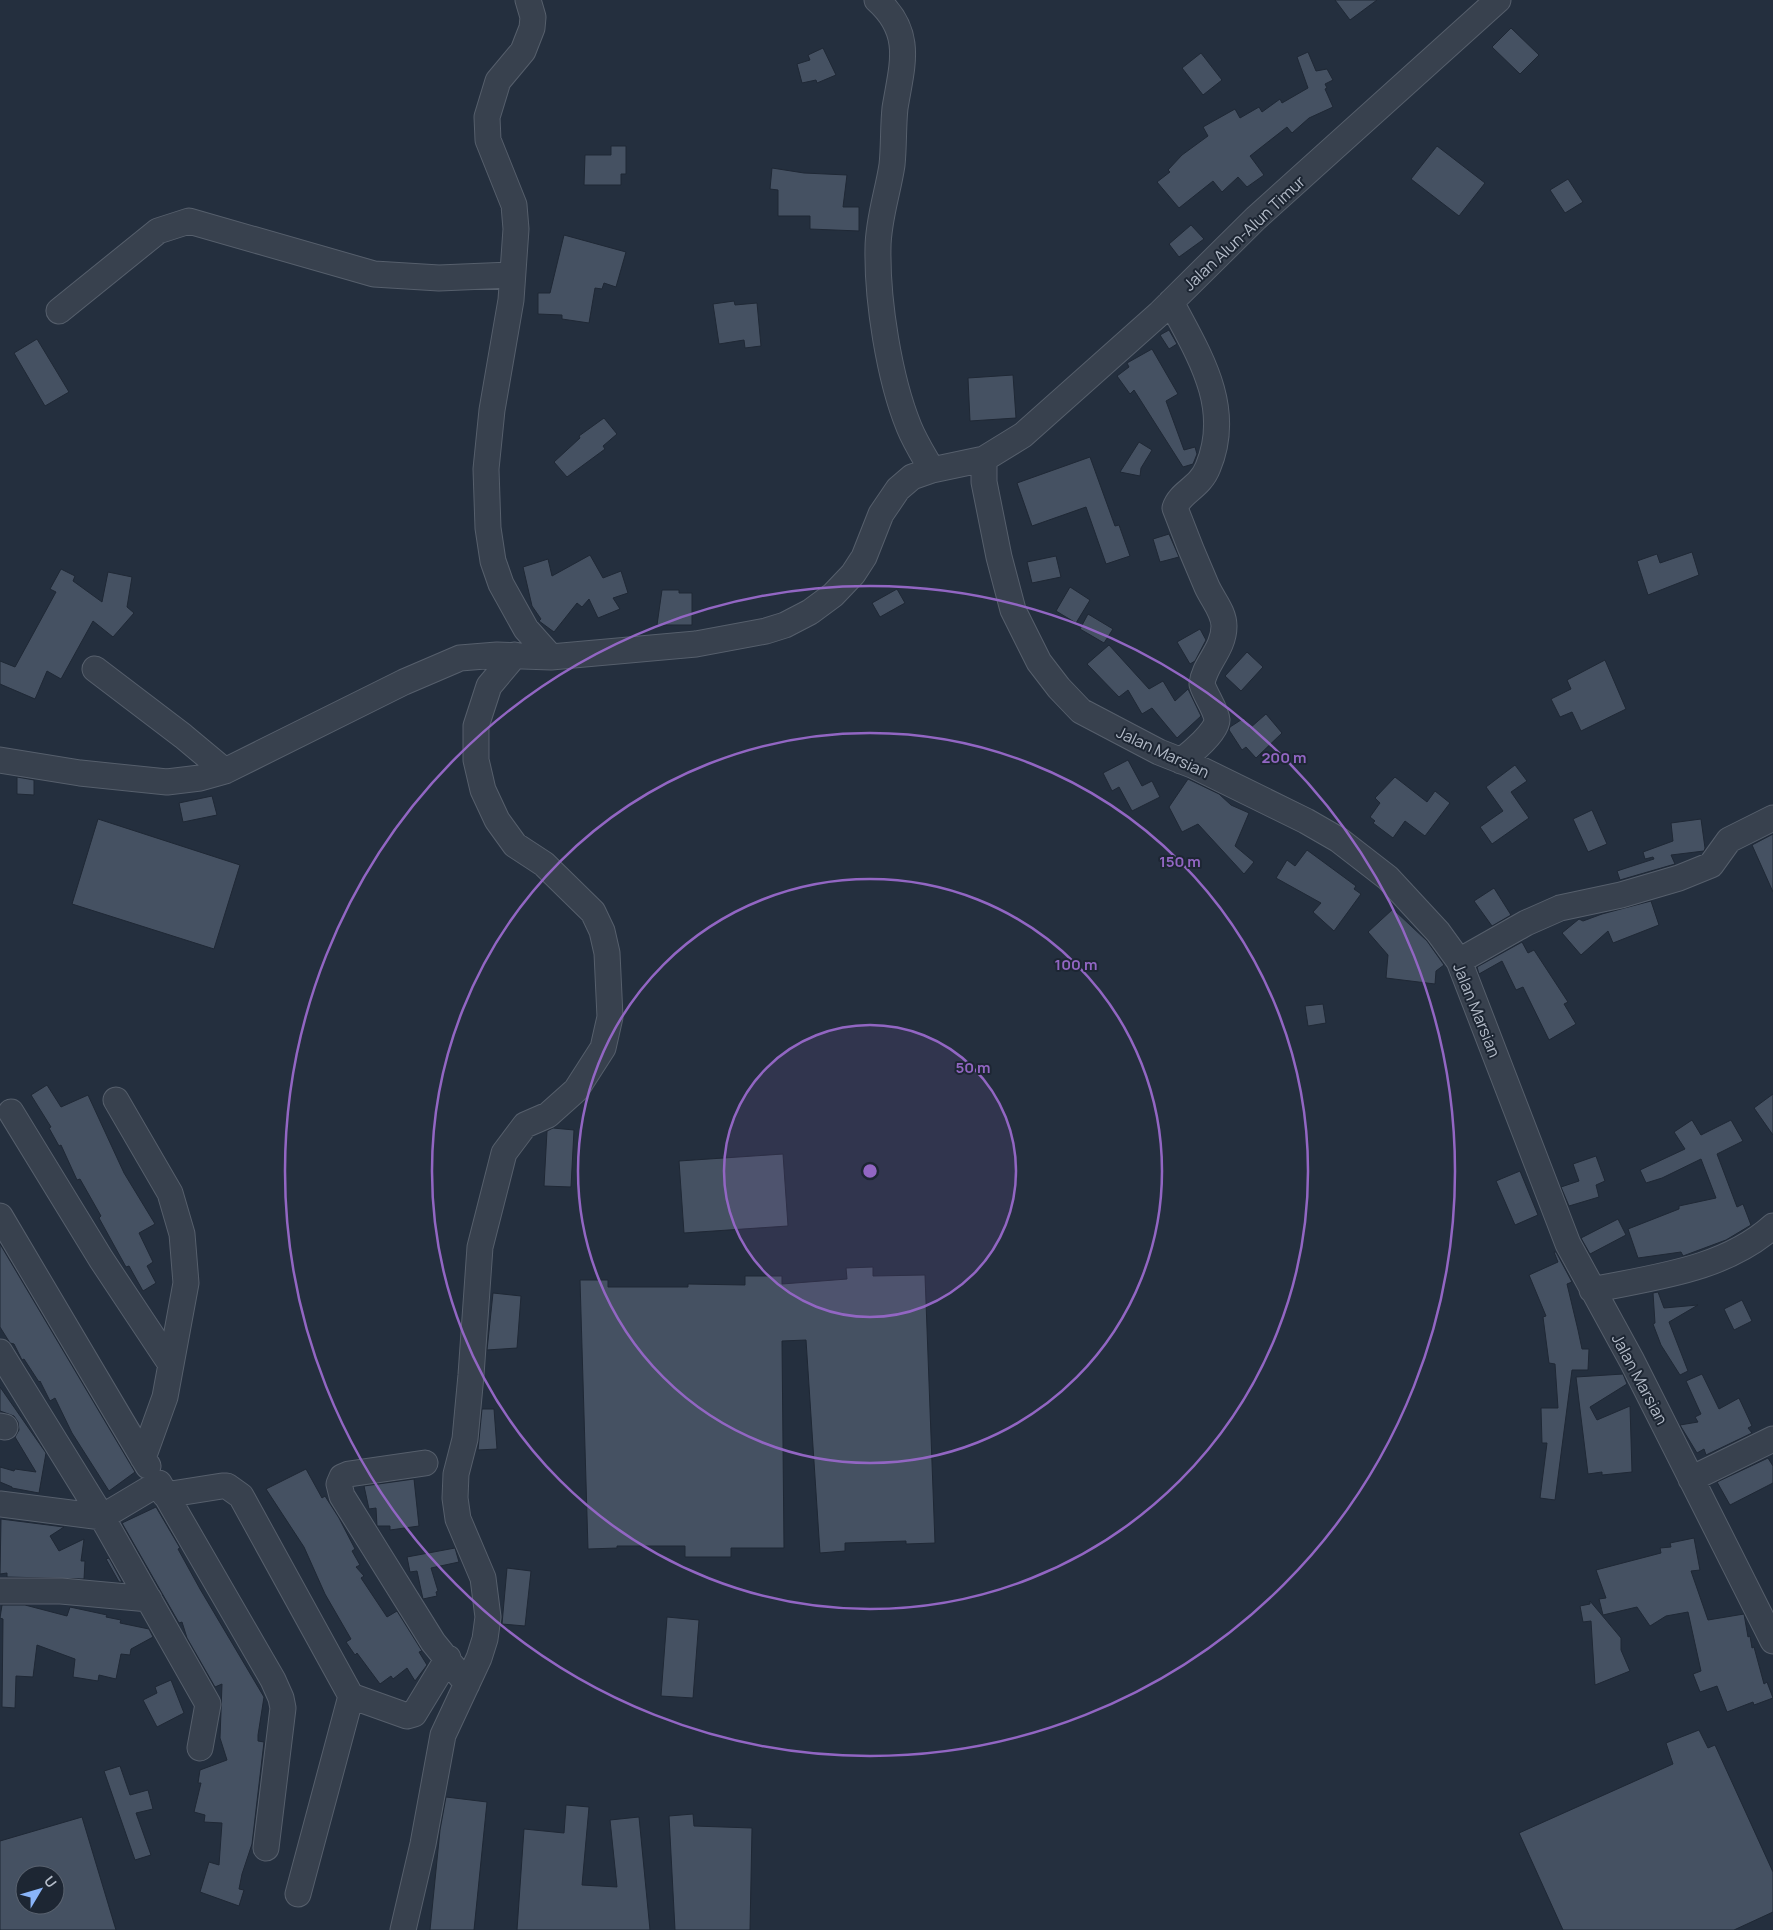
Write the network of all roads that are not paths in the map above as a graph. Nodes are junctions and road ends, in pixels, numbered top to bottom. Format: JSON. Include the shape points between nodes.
{"nodes":[{"id":1,"x":528,"y":0,"type":"edge"},
{"id":2,"x":877,"y":0,"type":"edge"},
{"id":3,"x":1498,"y":0,"type":"edge"},
{"id":4,"x":512,"y":275,"type":"junction"},
{"id":5,"x":1171,"y":302,"type":"junction"},
{"id":6,"x":59,"y":311,"type":"dead end"},
{"id":7,"x":984,"y":459,"type":"junction"},
{"id":8,"x":932,"y":470,"type":"junction"},
{"id":9,"x":515,"y":655,"type":"junction"},
{"id":10,"x":551,"y":657,"type":"junction"},
{"id":11,"x":95,"y":669,"type":"dead end"},
{"id":12,"x":0,"y":760,"type":"edge"},
{"id":13,"x":1181,"y":760,"type":"junction"},
{"id":14,"x":225,"y":771,"type":"junction"},
{"id":15,"x":1773,"y":818,"type":"edge"},
{"id":16,"x":1458,"y":961,"type":"junction"},
{"id":17,"x":116,"y":1100,"type":"dead end"},
{"id":18,"x":11,"y":1112,"type":"dead end"},
{"id":19,"x":0,"y":1216,"type":"edge"},
{"id":20,"x":1773,"y":1226,"type":"edge"},
{"id":21,"x":1592,"y":1290,"type":"junction"},
{"id":22,"x":0,"y":1352,"type":"edge"},
{"id":23,"x":170,"y":1363,"type":"junction"},
{"id":24,"x":1773,"y":1439,"type":"edge"},
{"id":25,"x":143,"y":1458,"type":"junction"},
{"id":26,"x":426,"y":1463,"type":"dead end"},
{"id":27,"x":1691,"y":1479,"type":"junction"},
{"id":28,"x":162,"y":1489,"type":"junction"},
{"id":29,"x":0,"y":1504,"type":"edge"},
{"id":30,"x":102,"y":1517,"type":"junction"},
{"id":31,"x":0,"y":1591,"type":"edge"},
{"id":32,"x":149,"y":1599,"type":"junction"},
{"id":33,"x":1773,"y":1641,"type":"edge"},
{"id":34,"x":448,"y":1658,"type":"junction"},
{"id":35,"x":467,"y":1684,"type":"junction"},
{"id":36,"x":352,"y":1696,"type":"junction"},
{"id":37,"x":200,"y":1748,"type":"dead end"},
{"id":38,"x":266,"y":1848,"type":"dead end"},
{"id":39,"x":298,"y":1894,"type":"dead end"},
{"id":40,"x":403,"y":1930,"type":"edge"}],
"edges":[{"from":1,"to":4,"type":"street","via":[[533,17],[532,28],[523,51],[498,81],[487,116],[488,140],[514,205],[516,228]]},
{"from":2,"to":8,"type":"street","via":[[898,26],[904,48],[892,164],[878,247],[883,312],[891,364],[909,427]]},
{"from":3,"to":5,"type":"street","name":"Jalan Alun-Alun Timur","via":[[1256,218]]},
{"from":4,"to":6,"type":"street","via":[[439,278],[374,274],[189,221],[158,231]]},
{"from":4,"to":10,"type":"street","via":[[512,300],[492,410],[486,469],[488,528],[493,561],[501,584],[526,629]]},
{"from":5,"to":7,"type":"street","name":"Jalan Alun-Alun Timur","via":[[1023,435]]},
{"from":5,"to":13,"type":"street","via":[[1217,405],[1217,442],[1208,467],[1202,481],[1181,498],[1175,508],[1224,626],[1216,656],[1202,678],[1217,720],[1215,728]]},
{"from":7,"to":8,"type":"street","name":"Jalan Alun-Alun Timur"},
{"from":7,"to":13,"type":"street","name":"Jalan Marsian","via":[[984,482],[1013,610],[1039,662],[1082,711],[1159,752]]},
{"from":8,"to":10,"type":"street","name":"Jalan Alun-Alun Timur","via":[[912,477],[898,490],[881,514],[864,557],[853,574],[833,595],[785,625],[696,644]]},
{"from":9,"to":10,"type":"street","name":"Jalan Alun-Alun Timur"},
{"from":9,"to":14,"type":"street","name":"Jalan Alun-Alun Timur","via":[[460,658],[439,665]]},
{"from":9,"to":35,"type":"street","via":[[488,686],[476,726],[476,760],[497,820],[514,845],[544,864],[593,912],[607,953],[610,1017],[603,1048],[576,1090],[548,1115],[525,1125],[504,1152],[480,1247],[469,1402],[455,1498],[458,1520],[483,1578],[488,1617],[485,1639]]},
{"from":11,"to":14,"type":"street"},
{"from":12,"to":14,"type":"street","name":"Jalan Alun-Alun Timur","via":[[167,782]]},
{"from":13,"to":16,"type":"street","name":"Jalan Marsian","via":[[1339,840],[1388,878],[1438,932]]},
{"from":15,"to":16,"type":"street","via":[[1729,840],[1711,865],[1622,895],[1560,908]]},
{"from":16,"to":21,"type":"street","name":"Jalan Marsian","via":[[1568,1244]]},
{"from":17,"to":23,"type":"street","via":[[170,1193],[182,1234],[186,1283]]},
{"from":18,"to":23,"type":"street","via":[[101,1259]]},
{"from":19,"to":25,"type":"street"},
{"from":20,"to":21,"type":"street","via":[[1733,1253],[1709,1264]]},
{"from":21,"to":27,"type":"street","name":"Jalan Marsian"},
{"from":22,"to":30,"type":"street"},
{"from":23,"to":25,"type":"street","via":[[165,1397]]},
{"from":24,"to":27,"type":"street"},
{"from":25,"to":28,"type":"street"},
{"from":26,"to":34,"type":"street","via":[[349,1474],[342,1477],[339,1484],[342,1496],[432,1642]]},
{"from":27,"to":33,"type":"street","name":"Jalan Marsian"},
{"from":28,"to":30,"type":"street"},
{"from":28,"to":36,"type":"street","via":[[227,1486],[241,1496]]},
{"from":28,"to":38,"type":"street","via":[[281,1698],[283,1708]]},
{"from":29,"to":30,"type":"street"},
{"from":30,"to":32,"type":"street"},
{"from":31,"to":32,"type":"street","via":[[61,1591]]},
{"from":32,"to":37,"type":"street","via":[[208,1704]]},
{"from":34,"to":35,"type":"street"},
{"from":34,"to":36,"type":"street","via":[[414,1714],[407,1716]]},
{"from":35,"to":40,"type":"street","via":[[443,1735]]},
{"from":36,"to":39,"type":"street"}]}
